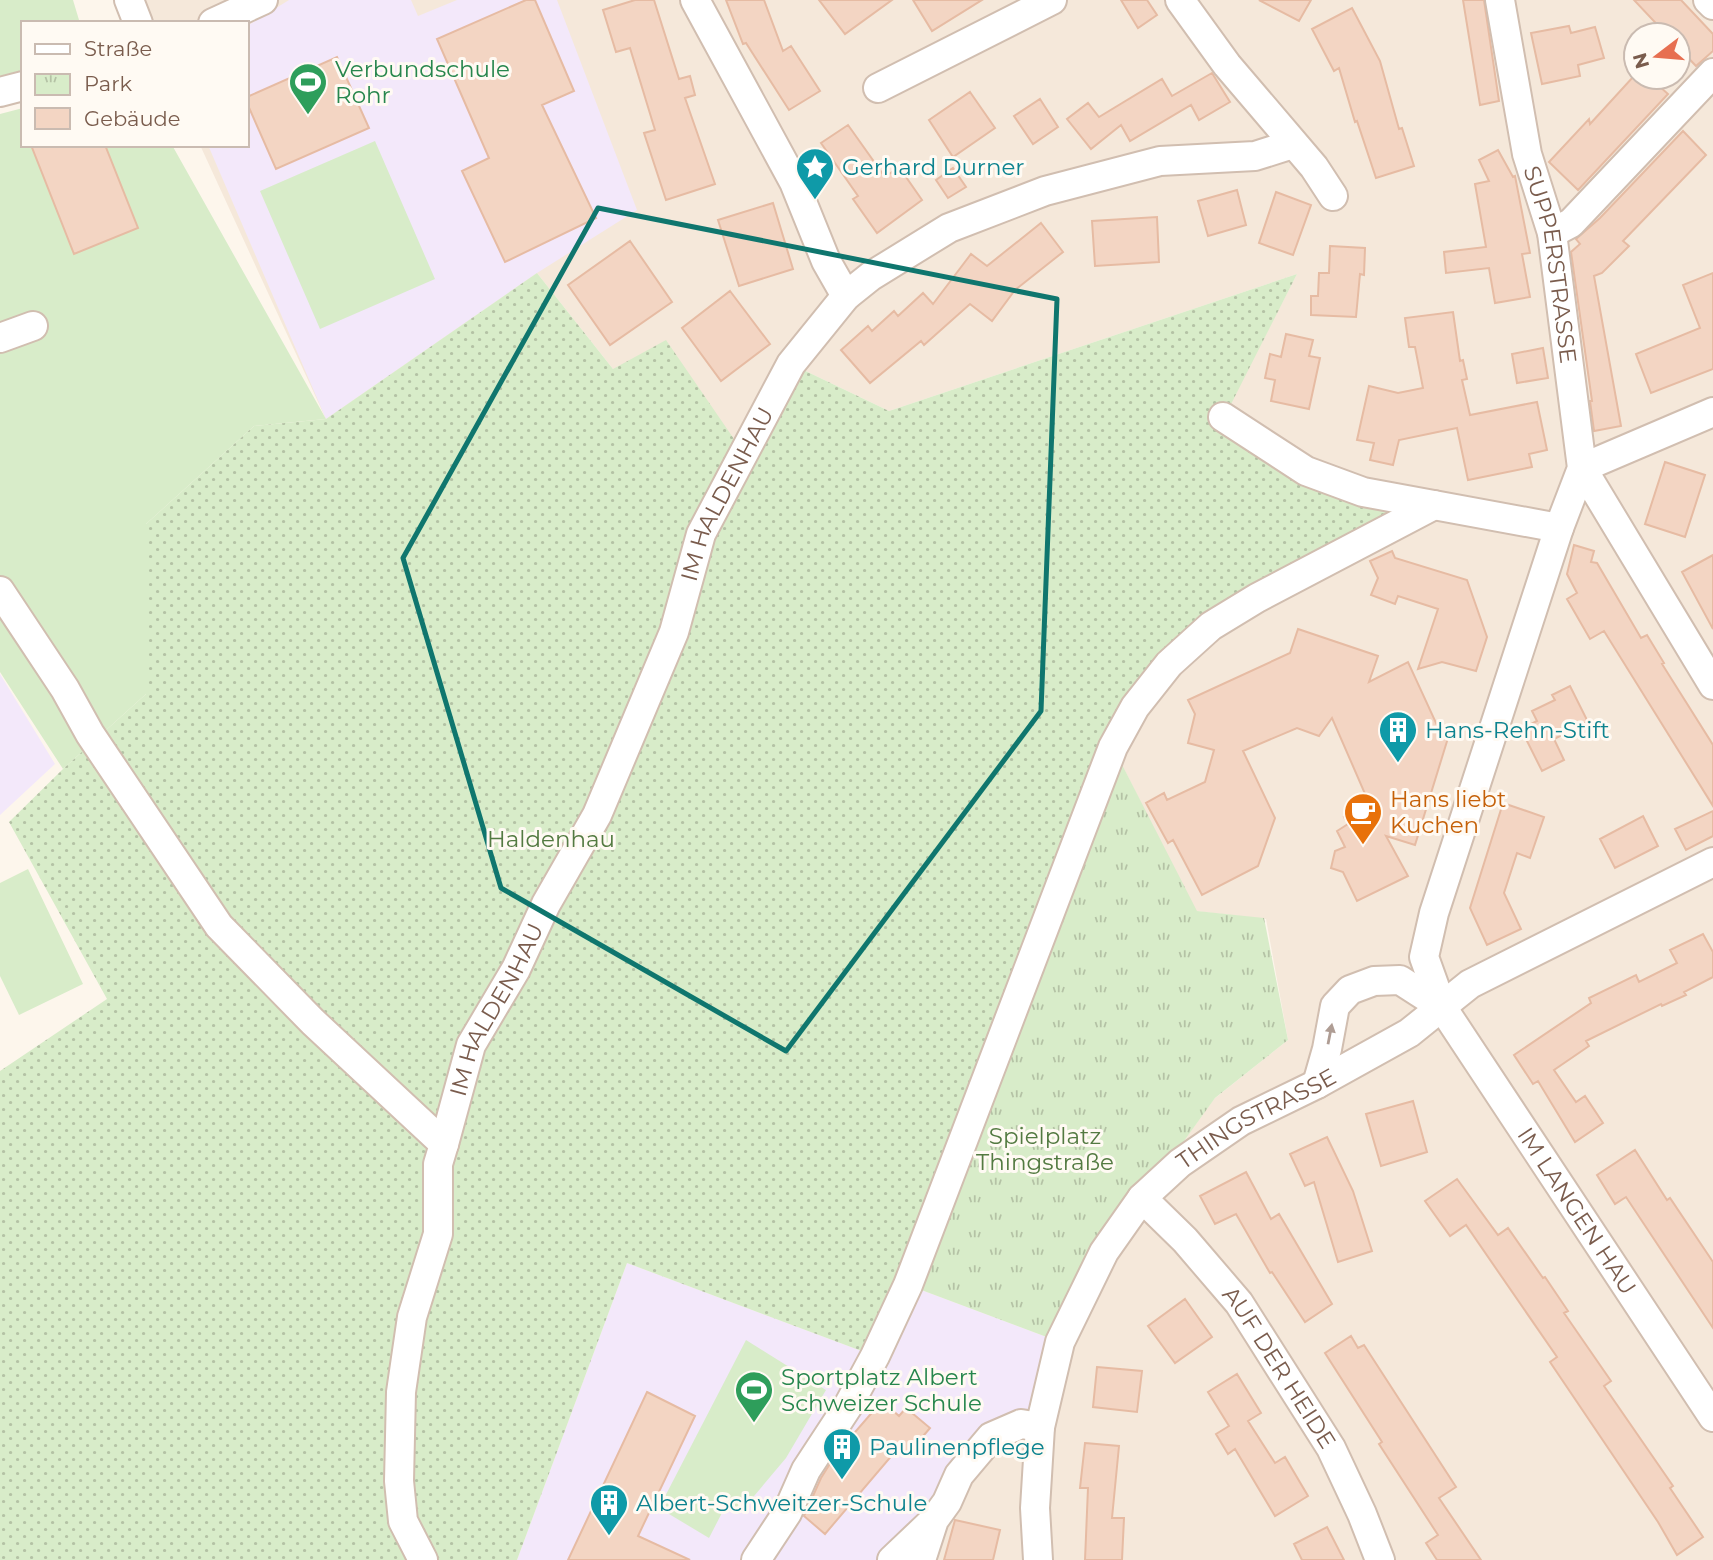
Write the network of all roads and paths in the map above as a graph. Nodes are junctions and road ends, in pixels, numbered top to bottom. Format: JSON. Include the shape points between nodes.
{"nodes":[{"id":1,"x":129,"y":0,"type":"edge"},
{"id":2,"x":263,"y":0,"type":"edge"},
{"id":3,"x":695,"y":0,"type":"edge"},
{"id":4,"x":1052,"y":0,"type":"edge"},
{"id":5,"x":1180,"y":0,"type":"edge"},
{"id":6,"x":1500,"y":0,"type":"edge"},
{"id":7,"x":1708,"y":0,"type":"edge"},
{"id":8,"x":1713,"y":5,"type":"edge"},
{"id":9,"x":137,"y":21,"type":"edge"},
{"id":10,"x":217,"y":21,"type":"edge"},
{"id":11,"x":1713,"y":73,"type":"edge"},
{"id":12,"x":21,"y":87,"type":"edge"},
{"id":13,"x":878,"y":88,"type":"dead end"},
{"id":14,"x":0,"y":92,"type":"edge"},
{"id":15,"x":1293,"y":144,"type":"junction"},
{"id":16,"x":1333,"y":196,"type":"dead end"},
{"id":17,"x":1552,"y":233,"type":"junction"},
{"id":18,"x":846,"y":296,"type":"junction"},
{"id":19,"x":33,"y":326,"type":"dead end"},
{"id":20,"x":0,"y":338,"type":"edge"},
{"id":21,"x":1713,"y":412,"type":"edge"},
{"id":22,"x":1223,"y":418,"type":"dead end"},
{"id":23,"x":1582,"y":468,"type":"junction"},
{"id":24,"x":1434,"y":505,"type":"junction"},
{"id":25,"x":1559,"y":528,"type":"junction"},
{"id":26,"x":0,"y":591,"type":"edge"},
{"id":27,"x":1713,"y":685,"type":"edge"},
{"id":28,"x":1713,"y":862,"type":"edge"},
{"id":29,"x":1442,"y":1007,"type":"junction"},
{"id":30,"x":1317,"y":1084,"type":"junction"},
{"id":31,"x":444,"y":1144,"type":"junction"},
{"id":32,"x":1142,"y":1198,"type":"junction"},
{"id":33,"x":1712,"y":1412,"type":"edge"},
{"id":34,"x":1040,"y":1427,"type":"junction"},
{"id":35,"x":934,"y":1520,"type":"junction"},
{"id":36,"x":423,"y":1560,"type":"edge"},
{"id":37,"x":756,"y":1560,"type":"edge"},
{"id":38,"x":892,"y":1560,"type":"edge"},
{"id":39,"x":921,"y":1560,"type":"edge"},
{"id":40,"x":1038,"y":1560,"type":"edge"},
{"id":41,"x":1380,"y":1560,"type":"edge"}],
"edges":[{"from":1,"to":9,"type":"street"},
{"from":2,"to":10,"type":"street"},
{"from":3,"to":18,"type":"street","via":[[794,182],[826,261]]},
{"from":4,"to":13,"type":"street"},
{"from":5,"to":15,"type":"street"},
{"from":6,"to":17,"type":"street","name":"SUPPERSTRASSE","via":[[1527,153]]},
{"from":7,"to":8,"type":"street"},
{"from":11,"to":17,"type":"street","via":[[1571,223]]},
{"from":12,"to":14,"type":"street"},
{"from":15,"to":16,"type":"street"},
{"from":15,"to":18,"type":"street","name":"IM HALDENHAU","via":[[1255,156],[1160,161],[1045,191],[949,228]]},
{"from":17,"to":23,"type":"street","name":"SUPPERSTRASSE"},
{"from":18,"to":31,"type":"street","name":"IM HALDENHAU","via":[[791,364],[701,534],[674,632],[597,815],[471,1045]]},
{"from":19,"to":20,"type":"street"},
{"from":21,"to":23,"type":"street"},
{"from":22,"to":24,"type":"street","via":[[1306,471],[1363,492]]},
{"from":23,"to":25,"type":"street","name":"SUPPERSTRASSE"},
{"from":23,"to":27,"type":"street"},
{"from":24,"to":25,"type":"street"},
{"from":24,"to":37,"type":"street","via":[[1211,626],[1169,664],[1135,707],[1113,747],[908,1285],[853,1396]]},
{"from":25,"to":29,"type":"street","name":"SUPPERSTRASSE","via":[[1434,913],[1424,957]]},
{"from":26,"to":31,"type":"street","via":[[219,926],[313,1022]]},
{"from":28,"to":29,"type":"street","name":"THINGSTRASSE","via":[[1470,984]]},
{"from":29,"to":30,"type":"street","name":"THINGSTRASSE","via":[[1409,1032]]},
{"from":30,"to":29,"type":"street","one_way":true,"via":[[1335,1006],[1350,990],[1374,981],[1400,980]]},
{"from":29,"to":33,"type":"street","name":"IM LANGEN HAU"},
{"from":30,"to":32,"type":"street","name":"THINGSTRASSE","via":[[1241,1121],[1180,1163]]},
{"from":31,"to":36,"type":"street","name":"IM HALDENHAU","via":[[439,1164],[438,1234],[412,1317],[401,1392],[403,1521]]},
{"from":32,"to":34,"type":"street","name":"THINGSTRASSE","via":[[1104,1252],[1060,1342]]},
{"from":32,"to":41,"type":"street","name":"AUF DER HEIDE","via":[[1239,1303],[1331,1448]]},
{"from":34,"to":35,"type":"street","via":[[1021,1424],[991,1437],[959,1475]]},
{"from":34,"to":40,"type":"street","name":"THINGSTRASSE","via":[[1035,1508]]},
{"from":35,"to":38,"type":"street"},
{"from":35,"to":39,"type":"street"}]}
